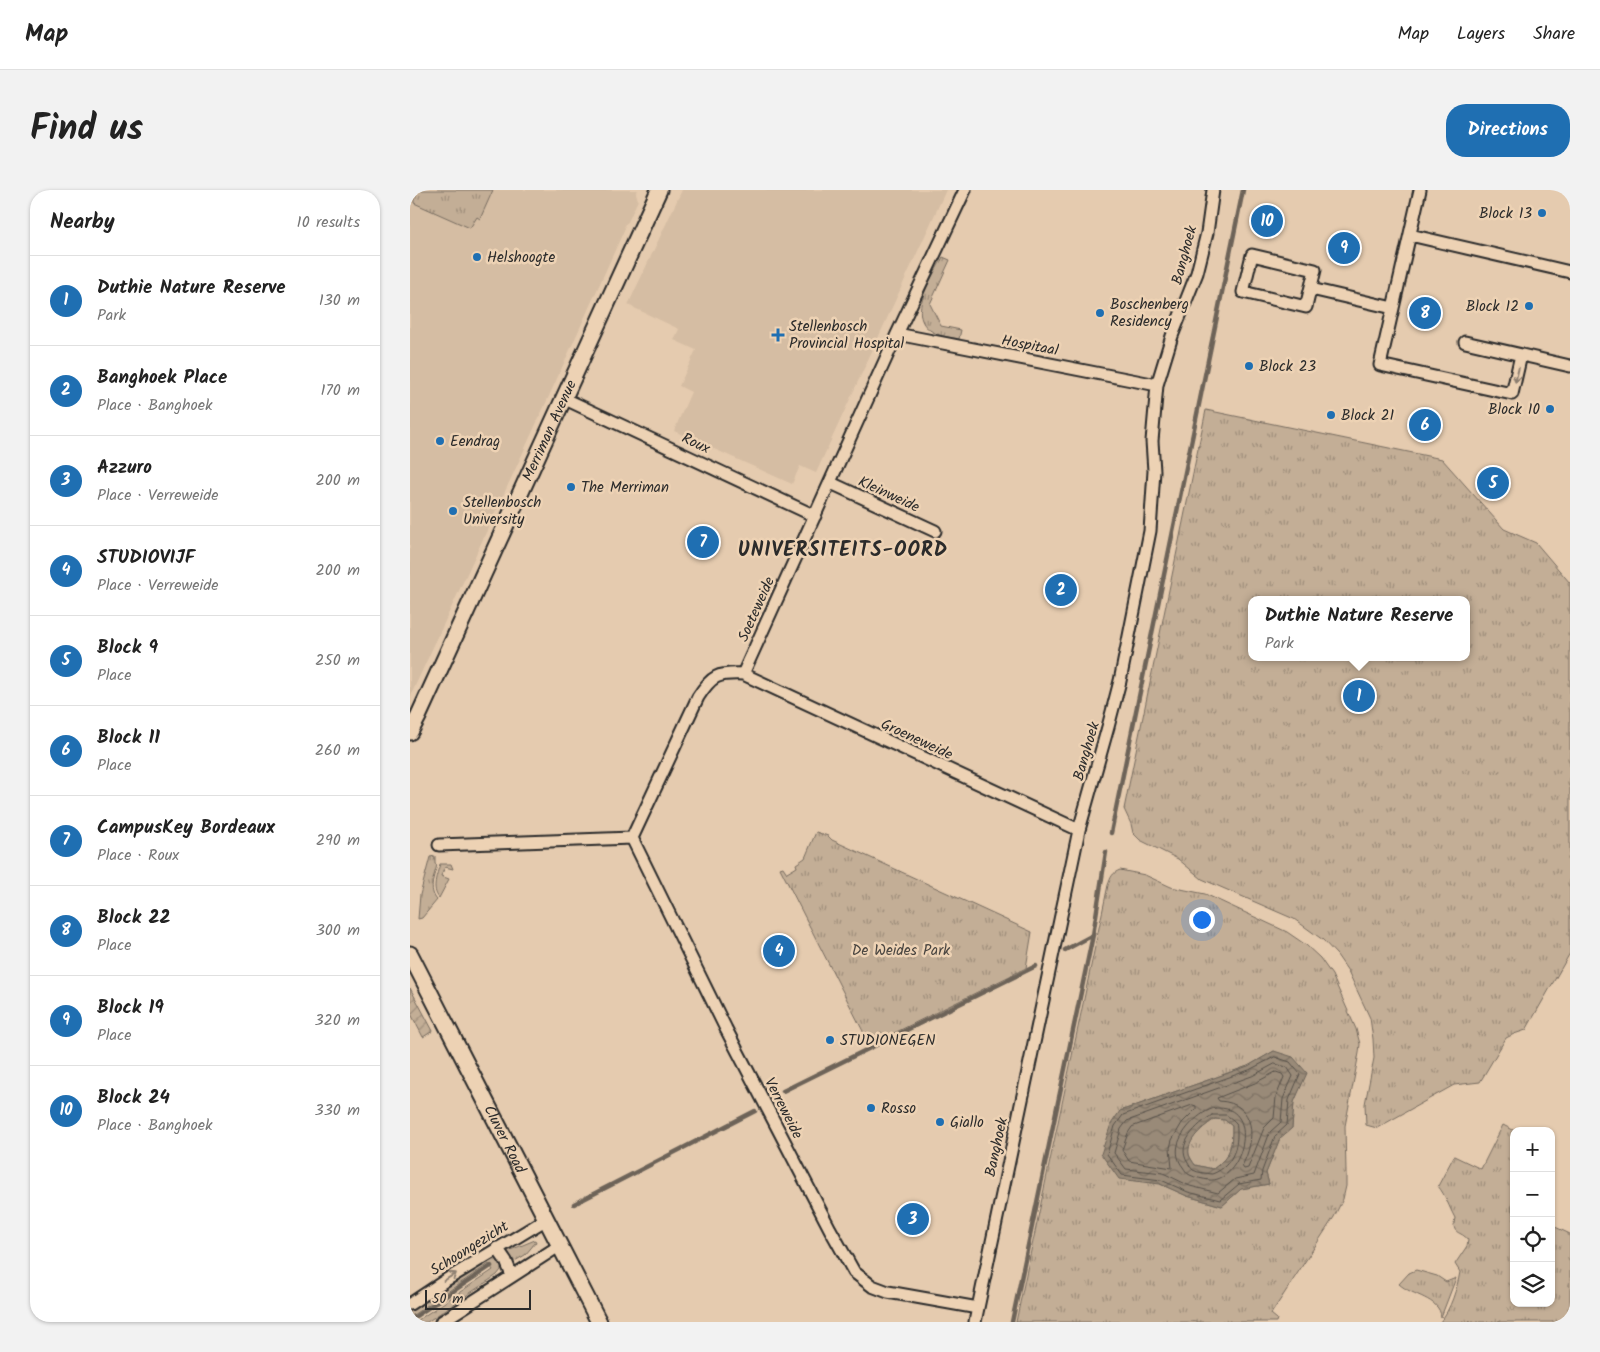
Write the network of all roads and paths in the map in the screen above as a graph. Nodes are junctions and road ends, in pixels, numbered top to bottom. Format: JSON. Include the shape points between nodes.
{"nodes":[{"id":1,"x":659,"y":190,"type":"edge"},
{"id":2,"x":965,"y":190,"type":"edge"},
{"id":3,"x":1213,"y":190,"type":"edge"},
{"id":4,"x":1420,"y":190,"type":"edge"},
{"id":5,"x":1410,"y":234,"type":"junction"},
{"id":6,"x":1570,"y":272,"type":"edge"},
{"id":7,"x":1311,"y":289,"type":"junction"},
{"id":8,"x":1393,"y":308,"type":"junction"},
{"id":9,"x":897,"y":334,"type":"junction"},
{"id":10,"x":1465,"y":342,"type":"dead end"},
{"id":11,"x":1522,"y":355,"type":"junction"},
{"id":12,"x":1570,"y":366,"type":"edge"},
{"id":13,"x":1156,"y":385,"type":"junction"},
{"id":14,"x":563,"y":398,"type":"junction"},
{"id":15,"x":831,"y":483,"type":"junction"},
{"id":16,"x":815,"y":516,"type":"junction"},
{"id":17,"x":935,"y":531,"type":"dead end"},
{"id":18,"x":743,"y":674,"type":"junction"},
{"id":19,"x":412,"y":728,"type":"edge"},
{"id":20,"x":410,"y":742,"type":"edge"},
{"id":21,"x":1078,"y":830,"type":"junction"},
{"id":22,"x":632,"y":838,"type":"junction"},
{"id":23,"x":439,"y":845,"type":"dead end"},
{"id":24,"x":410,"y":954,"type":"edge"},
{"id":25,"x":545,"y":1220,"type":"junction"},
{"id":26,"x":559,"y":1246,"type":"junction"},
{"id":27,"x":496,"y":1248,"type":"junction"},
{"id":28,"x":512,"y":1276,"type":"junction"},
{"id":29,"x":410,"y":1304,"type":"edge"},
{"id":30,"x":978,"y":1308,"type":"junction"},
{"id":31,"x":441,"y":1322,"type":"edge"},
{"id":32,"x":599,"y":1322,"type":"edge"},
{"id":33,"x":975,"y":1322,"type":"edge"}],
"edges":[{"from":1,"to":14,"type":"street","name":"Merriman Avenue"},
{"from":2,"to":9,"type":"street","name":"Soeteweide"},
{"from":3,"to":13,"type":"street","name":"Banghoek","via":[[1197,273]]},
{"from":4,"to":5,"type":"street"},
{"from":5,"to":6,"type":"street"},
{"from":5,"to":8,"type":"street"},
{"from":7,"to":7,"type":"street","via":[[1315,270],[1252,254],[1243,292],[1306,307]]},
{"from":7,"to":8,"type":"street"},
{"from":11,"to":8,"type":"street","one_way":true,"via":[[1512,394],[1380,366]]},
{"from":9,"to":13,"type":"street","name":"Hospitaal"},
{"from":9,"to":15,"type":"street","name":"Soeteweide"},
{"from":10,"to":11,"type":"street"},
{"from":11,"to":12,"type":"street"},
{"from":13,"to":21,"type":"street","name":"Banghoek","via":[[1150,531],[1120,681]]},
{"from":14,"to":16,"type":"street","name":"Roux"},
{"from":14,"to":19,"type":"street","name":"Merriman Avenue"},
{"from":15,"to":16,"type":"street","name":"Soeteweide"},
{"from":15,"to":17,"type":"street","name":"Kleinweide"},
{"from":16,"to":18,"type":"street","name":"Soeteweide"},
{"from":18,"to":21,"type":"street","name":"Groeneweide"},
{"from":18,"to":22,"type":"street","via":[[725,673],[704,687]]},
{"from":19,"to":20,"type":"street","name":"Merriman Avenue"},
{"from":21,"to":30,"type":"street","name":"Banghoek"},
{"from":22,"to":23,"type":"street"},
{"from":22,"to":30,"type":"street","name":"Verreweide","via":[[726,1029],[854,1272],[872,1286],[888,1292]]},
{"from":24,"to":25,"type":"street","name":"Cluver Road"},
{"from":25,"to":26,"type":"street","name":"Cluver Road"},
{"from":25,"to":27,"type":"street","name":"Schoongezicht"},
{"from":26,"to":28,"type":"street"},
{"from":26,"to":32,"type":"street","name":"Cluver Road"},
{"from":27,"to":28,"type":"street"},
{"from":29,"to":27,"type":"street","name":"Schoongezicht","one_way":true},
{"from":28,"to":31,"type":"street"},
{"from":30,"to":33,"type":"street","name":"Banghoek"}]}
